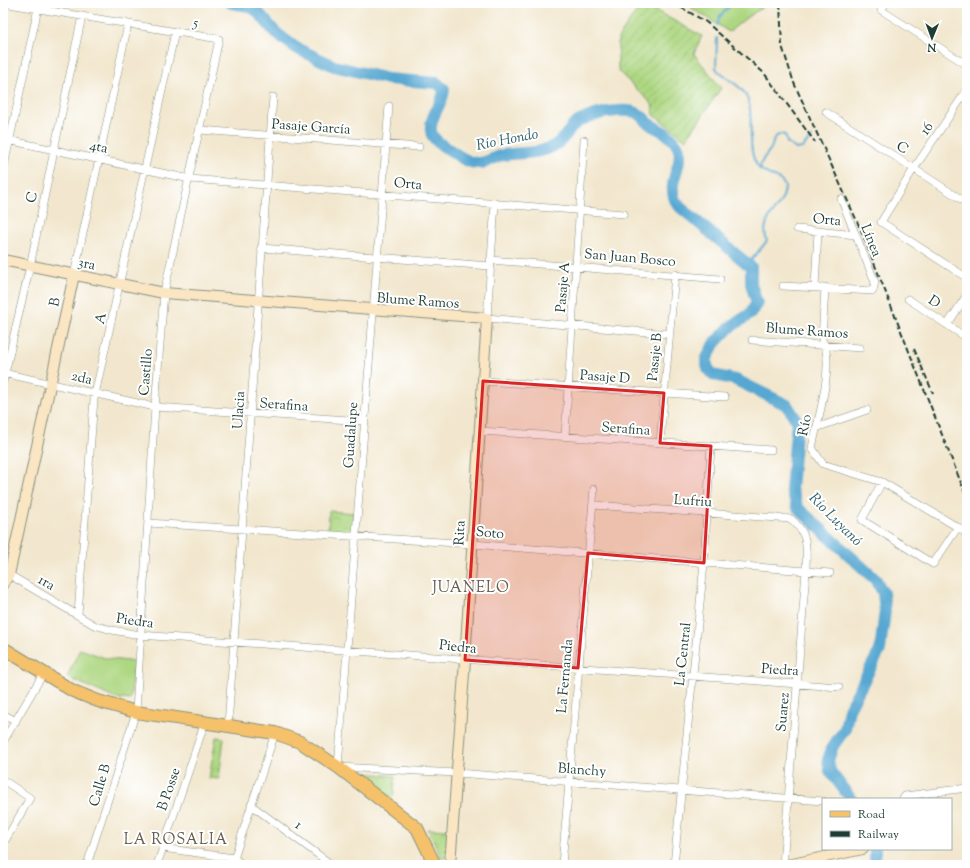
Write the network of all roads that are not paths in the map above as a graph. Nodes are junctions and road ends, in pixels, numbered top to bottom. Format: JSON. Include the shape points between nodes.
{"nodes":[{"id":1,"x":3,"y":3,"type":"edge"},
{"id":2,"x":886,"y":3,"type":"edge"},
{"id":3,"x":38,"y":8,"type":"junction"},
{"id":4,"x":82,"y":16,"type":"junction"},
{"id":5,"x":128,"y":24,"type":"junction"},
{"id":6,"x":175,"y":32,"type":"junction"},
{"id":7,"x":219,"y":39,"type":"joint"},
{"id":8,"x":967,"y":65,"type":"edge"},
{"id":9,"x":967,"y":90,"type":"edge"},
{"id":10,"x":273,"y":97,"type":"dead end"},
{"id":11,"x":388,"y":106,"type":"dead end"},
{"id":12,"x":826,"y":112,"type":"dead end"},
{"id":13,"x":200,"y":130,"type":"junction"},
{"id":14,"x":270,"y":136,"type":"junction"},
{"id":15,"x":6,"y":140,"type":"edge"},
{"id":16,"x":584,"y":140,"type":"dead end"},
{"id":17,"x":385,"y":144,"type":"junction"},
{"id":18,"x":419,"y":147,"type":"dead end"},
{"id":19,"x":54,"y":150,"type":"junction"},
{"id":20,"x":98,"y":159,"type":"junction"},
{"id":21,"x":144,"y":169,"type":"junction"},
{"id":22,"x":913,"y":170,"type":"junction"},
{"id":23,"x":3,"y":171,"type":"edge"},
{"id":24,"x":190,"y":179,"type":"junction"},
{"id":25,"x":266,"y":184,"type":"junction"},
{"id":26,"x":381,"y":193,"type":"junction"},
{"id":27,"x":841,"y":199,"type":"dead end"},
{"id":28,"x":495,"y":203,"type":"junction"},
{"id":29,"x":967,"y":203,"type":"edge"},
{"id":30,"x":580,"y":210,"type":"junction"},
{"id":31,"x":624,"y":214,"type":"dead end"},
{"id":32,"x":797,"y":229,"type":"dead end"},
{"id":33,"x":818,"y":231,"type":"junction"},
{"id":34,"x":856,"y":234,"type":"junction"},
{"id":35,"x":261,"y":248,"type":"junction"},
{"id":36,"x":376,"y":257,"type":"junction"},
{"id":37,"x":3,"y":260,"type":"edge"},
{"id":38,"x":490,"y":263,"type":"junction"},
{"id":39,"x":30,"y":266,"type":"junction"},
{"id":40,"x":577,"y":266,"type":"junction"},
{"id":41,"x":675,"y":274,"type":"junction"},
{"id":42,"x":74,"y":275,"type":"junction"},
{"id":43,"x":967,"y":278,"type":"edge"},
{"id":44,"x":720,"y":279,"type":"dead end"},
{"id":45,"x":121,"y":284,"type":"junction"},
{"id":46,"x":783,"y":286,"type":"dead end"},
{"id":47,"x":815,"y":287,"type":"junction"},
{"id":48,"x":825,"y":287,"type":"junction"},
{"id":49,"x":164,"y":293,"type":"junction"},
{"id":50,"x":967,"y":295,"type":"edge"},
{"id":51,"x":908,"y":299,"type":"dead end"},
{"id":52,"x":258,"y":301,"type":"junction"},
{"id":53,"x":373,"y":310,"type":"junction"},
{"id":54,"x":487,"y":318,"type":"junction"},
{"id":55,"x":572,"y":325,"type":"junction"},
{"id":56,"x":947,"y":325,"type":"junction"},
{"id":57,"x":670,"y":334,"type":"junction"},
{"id":58,"x":967,"y":338,"type":"edge"},
{"id":59,"x":752,"y":340,"type":"dead end"},
{"id":60,"x":826,"y":346,"type":"junction"},
{"id":61,"x":860,"y":348,"type":"dead end"},
{"id":62,"x":4,"y":374,"type":"edge"},
{"id":63,"x":483,"y":381,"type":"junction"},
{"id":64,"x":3,"y":382,"type":"edge"},
{"id":65,"x":52,"y":384,"type":"junction"},
{"id":66,"x":568,"y":386,"type":"junction"},
{"id":67,"x":664,"y":392,"type":"junction"},
{"id":68,"x":96,"y":394,"type":"junction"},
{"id":69,"x":725,"y":397,"type":"dead end"},
{"id":70,"x":155,"y":407,"type":"junction"},
{"id":71,"x":867,"y":410,"type":"dead end"},
{"id":72,"x":251,"y":414,"type":"junction"},
{"id":73,"x":364,"y":421,"type":"junction"},
{"id":74,"x":816,"y":428,"type":"junction"},
{"id":75,"x":479,"y":431,"type":"junction"},
{"id":76,"x":564,"y":436,"type":"junction"},
{"id":77,"x":660,"y":443,"type":"junction"},
{"id":78,"x":711,"y":446,"type":"junction"},
{"id":79,"x":771,"y":450,"type":"dead end"},
{"id":80,"x":882,"y":482,"type":"junction"},
{"id":81,"x":594,"y":489,"type":"dead end"},
{"id":82,"x":593,"y":506,"type":"junction"},
{"id":83,"x":706,"y":514,"type":"junction"},
{"id":84,"x":791,"y":519,"type":"joint"},
{"id":85,"x":148,"y":522,"type":"junction"},
{"id":86,"x":958,"y":527,"type":"junction"},
{"id":87,"x":242,"y":528,"type":"junction"},
{"id":88,"x":356,"y":536,"type":"junction"},
{"id":89,"x":967,"y":538,"type":"edge"},
{"id":90,"x":472,"y":544,"type":"junction"},
{"id":91,"x":588,"y":553,"type":"junction"},
{"id":92,"x":704,"y":563,"type":"junction"},
{"id":93,"x":806,"y":571,"type":"junction"},
{"id":94,"x":6,"y":573,"type":"edge"},
{"id":95,"x":830,"y":573,"type":"dead end"},
{"id":96,"x":3,"y":584,"type":"edge"},
{"id":97,"x":78,"y":614,"type":"junction"},
{"id":98,"x":140,"y":635,"type":"junction"},
{"id":99,"x":233,"y":641,"type":"junction"},
{"id":100,"x":3,"y":648,"type":"edge"},
{"id":101,"x":348,"y":650,"type":"junction"},
{"id":102,"x":466,"y":660,"type":"junction"},
{"id":103,"x":578,"y":668,"type":"junction"},
{"id":104,"x":43,"y":674,"type":"junction"},
{"id":105,"x":693,"y":676,"type":"junction"},
{"id":106,"x":798,"y":684,"type":"junction"},
{"id":107,"x":839,"y":687,"type":"dead end"},
{"id":108,"x":136,"y":712,"type":"junction"},
{"id":109,"x":3,"y":714,"type":"edge"},
{"id":110,"x":16,"y":721,"type":"junction"},
{"id":111,"x":205,"y":722,"type":"junction"},
{"id":112,"x":228,"y":725,"type":"junction"},
{"id":113,"x":275,"y":732,"type":"junction"},
{"id":114,"x":3,"y":742,"type":"edge"},
{"id":115,"x":338,"y":767,"type":"junction"},
{"id":116,"x":457,"y":773,"type":"junction"},
{"id":117,"x":3,"y":780,"type":"edge"},
{"id":118,"x":569,"y":782,"type":"junction"},
{"id":119,"x":967,"y":788,"type":"edge"},
{"id":120,"x":682,"y":790,"type":"junction"},
{"id":121,"x":904,"y":798,"type":"edge"},
{"id":122,"x":787,"y":799,"type":"junction"},
{"id":123,"x":822,"y":801,"type":"edge"},
{"id":124,"x":251,"y":805,"type":"junction"},
{"id":125,"x":3,"y":844,"type":"edge"},
{"id":126,"x":162,"y":848,"type":"junction"},
{"id":127,"x":858,"y":850,"type":"edge"},
{"id":128,"x":233,"y":862,"type":"edge"},
{"id":129,"x":87,"y":865,"type":"edge"},
{"id":130,"x":157,"y":865,"type":"edge"},
{"id":131,"x":243,"y":865,"type":"edge"},
{"id":132,"x":332,"y":865,"type":"edge"},
{"id":133,"x":435,"y":865,"type":"edge"},
{"id":134,"x":450,"y":865,"type":"edge"},
{"id":135,"x":562,"y":865,"type":"edge"},
{"id":136,"x":674,"y":865,"type":"edge"},
{"id":137,"x":783,"y":865,"type":"edge"},
{"id":138,"x":787,"y":865,"type":"edge"}],
"edges":[{"from":1,"to":3,"type":"street","name":"5"},
{"from":2,"to":8,"type":"street","via":[[881,10]]},
{"from":3,"to":4,"type":"street","name":"5"},
{"from":3,"to":15,"type":"street"},
{"from":4,"to":5,"type":"street","name":"5"},
{"from":4,"to":19,"type":"street","name":"C"},
{"from":5,"to":6,"type":"street","name":"5"},
{"from":5,"to":20,"type":"street","name":"B"},
{"from":6,"to":7,"type":"street","name":"5"},
{"from":6,"to":21,"type":"street","name":"A"},
{"from":7,"to":13,"type":"street","name":"Castillo"},
{"from":9,"to":22,"type":"street","name":"16"},
{"from":10,"to":14,"type":"street","name":"Ulacia"},
{"from":11,"to":17,"type":"street","name":"Guadalupe"},
{"from":12,"to":22,"type":"street","name":"C"},
{"from":13,"to":14,"type":"street","name":"Pasaje García"},
{"from":13,"to":24,"type":"street","name":"Castillo"},
{"from":14,"to":17,"type":"street","name":"Pasaje García"},
{"from":14,"to":25,"type":"street","name":"Ulacia"},
{"from":15,"to":19,"type":"street","name":"4ta"},
{"from":15,"to":23,"type":"street"},
{"from":16,"to":30,"type":"street","name":"Pasaje A"},
{"from":17,"to":18,"type":"street","name":"Pasaje García"},
{"from":17,"to":26,"type":"street","name":"Guadalupe"},
{"from":19,"to":20,"type":"street","name":"4ta"},
{"from":19,"to":39,"type":"street","name":"C"},
{"from":20,"to":21,"type":"street","name":"4ta"},
{"from":20,"to":42,"type":"street","name":"B"},
{"from":21,"to":24,"type":"street","name":"4ta"},
{"from":21,"to":45,"type":"street","name":"A"},
{"from":22,"to":29,"type":"street","name":"C"},
{"from":22,"to":43,"type":"street","name":"16","via":[[881,222]]},
{"from":24,"to":25,"type":"street","name":"Orta"},
{"from":24,"to":49,"type":"street","name":"Castillo"},
{"from":25,"to":26,"type":"street","name":"Orta"},
{"from":25,"to":35,"type":"street","name":"Ulacia"},
{"from":26,"to":28,"type":"street","name":"Orta"},
{"from":26,"to":36,"type":"street","name":"Guadalupe"},
{"from":27,"to":34,"type":"street","name":"Línea"},
{"from":28,"to":30,"type":"street","name":"Orta"},
{"from":28,"to":38,"type":"street","name":"Rita"},
{"from":30,"to":31,"type":"street","name":"Orta"},
{"from":30,"to":40,"type":"street","name":"Pasaje A"},
{"from":32,"to":33,"type":"street","name":"Orta"},
{"from":33,"to":34,"type":"street","name":"Orta"},
{"from":33,"to":47,"type":"street"},
{"from":34,"to":48,"type":"street","name":"Línea","via":[[875,282],[872,291]]},
{"from":35,"to":36,"type":"street","name":"San Juan Bosco"},
{"from":35,"to":52,"type":"street","name":"Ulacia"},
{"from":36,"to":38,"type":"street","name":"San Juan Bosco"},
{"from":36,"to":53,"type":"street","name":"Guadalupe"},
{"from":37,"to":39,"type":"street","name":"3ra"},
{"from":38,"to":40,"type":"street","name":"San Juan Bosco"},
{"from":38,"to":54,"type":"street","name":"Rita"},
{"from":39,"to":42,"type":"street","name":"3ra"},
{"from":39,"to":62,"type":"street","name":"C"},
{"from":40,"to":41,"type":"street","name":"San Juan Bosco"},
{"from":40,"to":55,"type":"street","name":"Pasaje A"},
{"from":41,"to":44,"type":"street","name":"San Juan Bosco"},
{"from":41,"to":57,"type":"street","name":"Pasaje B"},
{"from":42,"to":45,"type":"street","name":"3ra"},
{"from":42,"to":65,"type":"street","name":"B"},
{"from":45,"to":49,"type":"street","name":"3ra"},
{"from":45,"to":68,"type":"street","name":"A"},
{"from":46,"to":47,"type":"street"},
{"from":47,"to":48,"type":"street"},
{"from":48,"to":60,"type":"street","name":"Río","via":[[822,340]]},
{"from":49,"to":52,"type":"street","name":"Blume Ramos"},
{"from":49,"to":70,"type":"street","name":"Castillo"},
{"from":50,"to":56,"type":"street"},
{"from":51,"to":56,"type":"street","name":"D"},
{"from":52,"to":53,"type":"street","name":"Blume Ramos"},
{"from":52,"to":72,"type":"street","name":"Ulacia"},
{"from":53,"to":54,"type":"street","name":"Blume Ramos"},
{"from":53,"to":73,"type":"street","name":"Guadalupe"},
{"from":54,"to":55,"type":"street","name":"Blume Ramos"},
{"from":54,"to":63,"type":"street","name":"Rita"},
{"from":55,"to":57,"type":"street","name":"Blume Ramos"},
{"from":55,"to":66,"type":"street","name":"Pasaje A"},
{"from":56,"to":58,"type":"street","name":"D"},
{"from":57,"to":67,"type":"street","name":"Pasaje B"},
{"from":59,"to":60,"type":"street","name":"Blume Ramos"},
{"from":60,"to":61,"type":"street","name":"Blume Ramos"},
{"from":60,"to":74,"type":"street","name":"Río","via":[[826,382]]},
{"from":62,"to":64,"type":"street","name":"C"},
{"from":62,"to":65,"type":"street","name":"2da"},
{"from":63,"to":66,"type":"street","name":"Pasaje D"},
{"from":63,"to":75,"type":"street","name":"Rita"},
{"from":65,"to":68,"type":"street","name":"2da"},
{"from":65,"to":94,"type":"street","name":"B"},
{"from":66,"to":67,"type":"street","name":"Pasaje D"},
{"from":66,"to":76,"type":"street","name":"Pasaje A"},
{"from":67,"to":69,"type":"street","name":"Pasaje D"},
{"from":67,"to":77,"type":"street","name":"Pasaje B"},
{"from":68,"to":70,"type":"street","name":"2da"},
{"from":68,"to":97,"type":"street","name":"A"},
{"from":70,"to":72,"type":"street","name":"Serafina"},
{"from":70,"to":85,"type":"street","name":"Castillo"},
{"from":71,"to":74,"type":"street"},
{"from":72,"to":73,"type":"street","name":"Serafina"},
{"from":72,"to":87,"type":"street","name":"Ulacia"},
{"from":73,"to":88,"type":"street","name":"Guadalupe"},
{"from":74,"to":80,"type":"street","name":"Río","via":[[812,448],[822,464]]},
{"from":75,"to":76,"type":"street","name":"Serafina"},
{"from":75,"to":90,"type":"street","name":"Rita"},
{"from":76,"to":77,"type":"street","name":"Serafina"},
{"from":77,"to":78,"type":"street","name":"Serafina"},
{"from":78,"to":79,"type":"street","name":"Serafina"},
{"from":78,"to":83,"type":"street","name":"La Central"},
{"from":80,"to":86,"type":"street","name":"Río"},
{"from":80,"to":86,"type":"street","via":[[862,520],[933,564]]},
{"from":81,"to":82,"type":"street","name":"La Fernanda"},
{"from":82,"to":83,"type":"street","name":"Lufriu"},
{"from":82,"to":91,"type":"street","name":"La Fernanda"},
{"from":83,"to":84,"type":"street","name":"Lufriu"},
{"from":83,"to":92,"type":"street","name":"La Central"},
{"from":84,"to":93,"type":"street","name":"Suarez","via":[[804,533]]},
{"from":85,"to":87,"type":"street","name":"Soto"},
{"from":85,"to":98,"type":"street","name":"Castillo"},
{"from":86,"to":89,"type":"street","via":[[964,531]]},
{"from":87,"to":88,"type":"street","name":"Soto"},
{"from":87,"to":99,"type":"street","name":"Ulacia"},
{"from":88,"to":90,"type":"street","name":"Soto"},
{"from":88,"to":101,"type":"street","name":"Guadalupe"},
{"from":90,"to":91,"type":"street","name":"Soto"},
{"from":90,"to":102,"type":"street","name":"Rita"},
{"from":91,"to":92,"type":"street","name":"Soto"},
{"from":91,"to":103,"type":"street","name":"La Fernanda"},
{"from":92,"to":93,"type":"street","name":"Soto"},
{"from":92,"to":105,"type":"street","name":"La Central"},
{"from":93,"to":95,"type":"street","name":"Soto"},
{"from":93,"to":106,"type":"street","name":"Suarez"},
{"from":94,"to":96,"type":"street","name":"B"},
{"from":94,"to":97,"type":"street","name":"1ra"},
{"from":97,"to":98,"type":"street","name":"Piedra","via":[[94,625]]},
{"from":98,"to":99,"type":"street","name":"Piedra"},
{"from":98,"to":108,"type":"street","name":"Castillo"},
{"from":99,"to":101,"type":"street","name":"Piedra"},
{"from":99,"to":112,"type":"street","name":"Ulacia"},
{"from":100,"to":104,"type":"main road"},
{"from":101,"to":102,"type":"street","name":"Piedra"},
{"from":101,"to":115,"type":"street","name":"Guadalupe"},
{"from":102,"to":103,"type":"street","name":"Piedra"},
{"from":102,"to":116,"type":"street","name":"Rita"},
{"from":103,"to":105,"type":"street","name":"Piedra"},
{"from":103,"to":118,"type":"street","name":"La Fernanda"},
{"from":104,"to":108,"type":"main road","via":[[72,691]]},
{"from":104,"to":110,"type":"street"},
{"from":105,"to":106,"type":"street","name":"Piedra"},
{"from":105,"to":120,"type":"street","name":"La Central"},
{"from":106,"to":107,"type":"street","name":"Piedra"},
{"from":106,"to":122,"type":"street","name":"Suarez"},
{"from":108,"to":111,"type":"main road"},
{"from":108,"to":129,"type":"street","name":"Calle B"},
{"from":109,"to":110,"type":"street"},
{"from":110,"to":114,"type":"street"},
{"from":111,"to":112,"type":"main road"},
{"from":111,"to":126,"type":"street","name":"B Posse"},
{"from":112,"to":113,"type":"main road"},
{"from":113,"to":115,"type":"main road","via":[[300,742]]},
{"from":113,"to":124,"type":"street"},
{"from":115,"to":116,"type":"street","name":"Blanchy"},
{"from":115,"to":133,"type":"main road","via":[[417,828]]},
{"from":116,"to":118,"type":"street","name":"Blanchy"},
{"from":116,"to":134,"type":"street","name":"Rita"},
{"from":117,"to":125,"type":"street","via":[[30,798]]},
{"from":118,"to":120,"type":"street","name":"Blanchy"},
{"from":118,"to":135,"type":"street","name":"La Fernanda"},
{"from":119,"to":121,"type":"street"},
{"from":120,"to":122,"type":"street","name":"Blanchy"},
{"from":120,"to":136,"type":"street","name":"La Central"},
{"from":122,"to":123,"type":"street","name":"Blanchy"},
{"from":122,"to":137,"type":"street","name":"Suarez"},
{"from":124,"to":128,"type":"street"},
{"from":124,"to":132,"type":"street","name":"1"},
{"from":126,"to":128,"type":"street"},
{"from":126,"to":130,"type":"street","name":"B Posse"},
{"from":127,"to":138,"type":"street"},
{"from":128,"to":131,"type":"street"}]}
